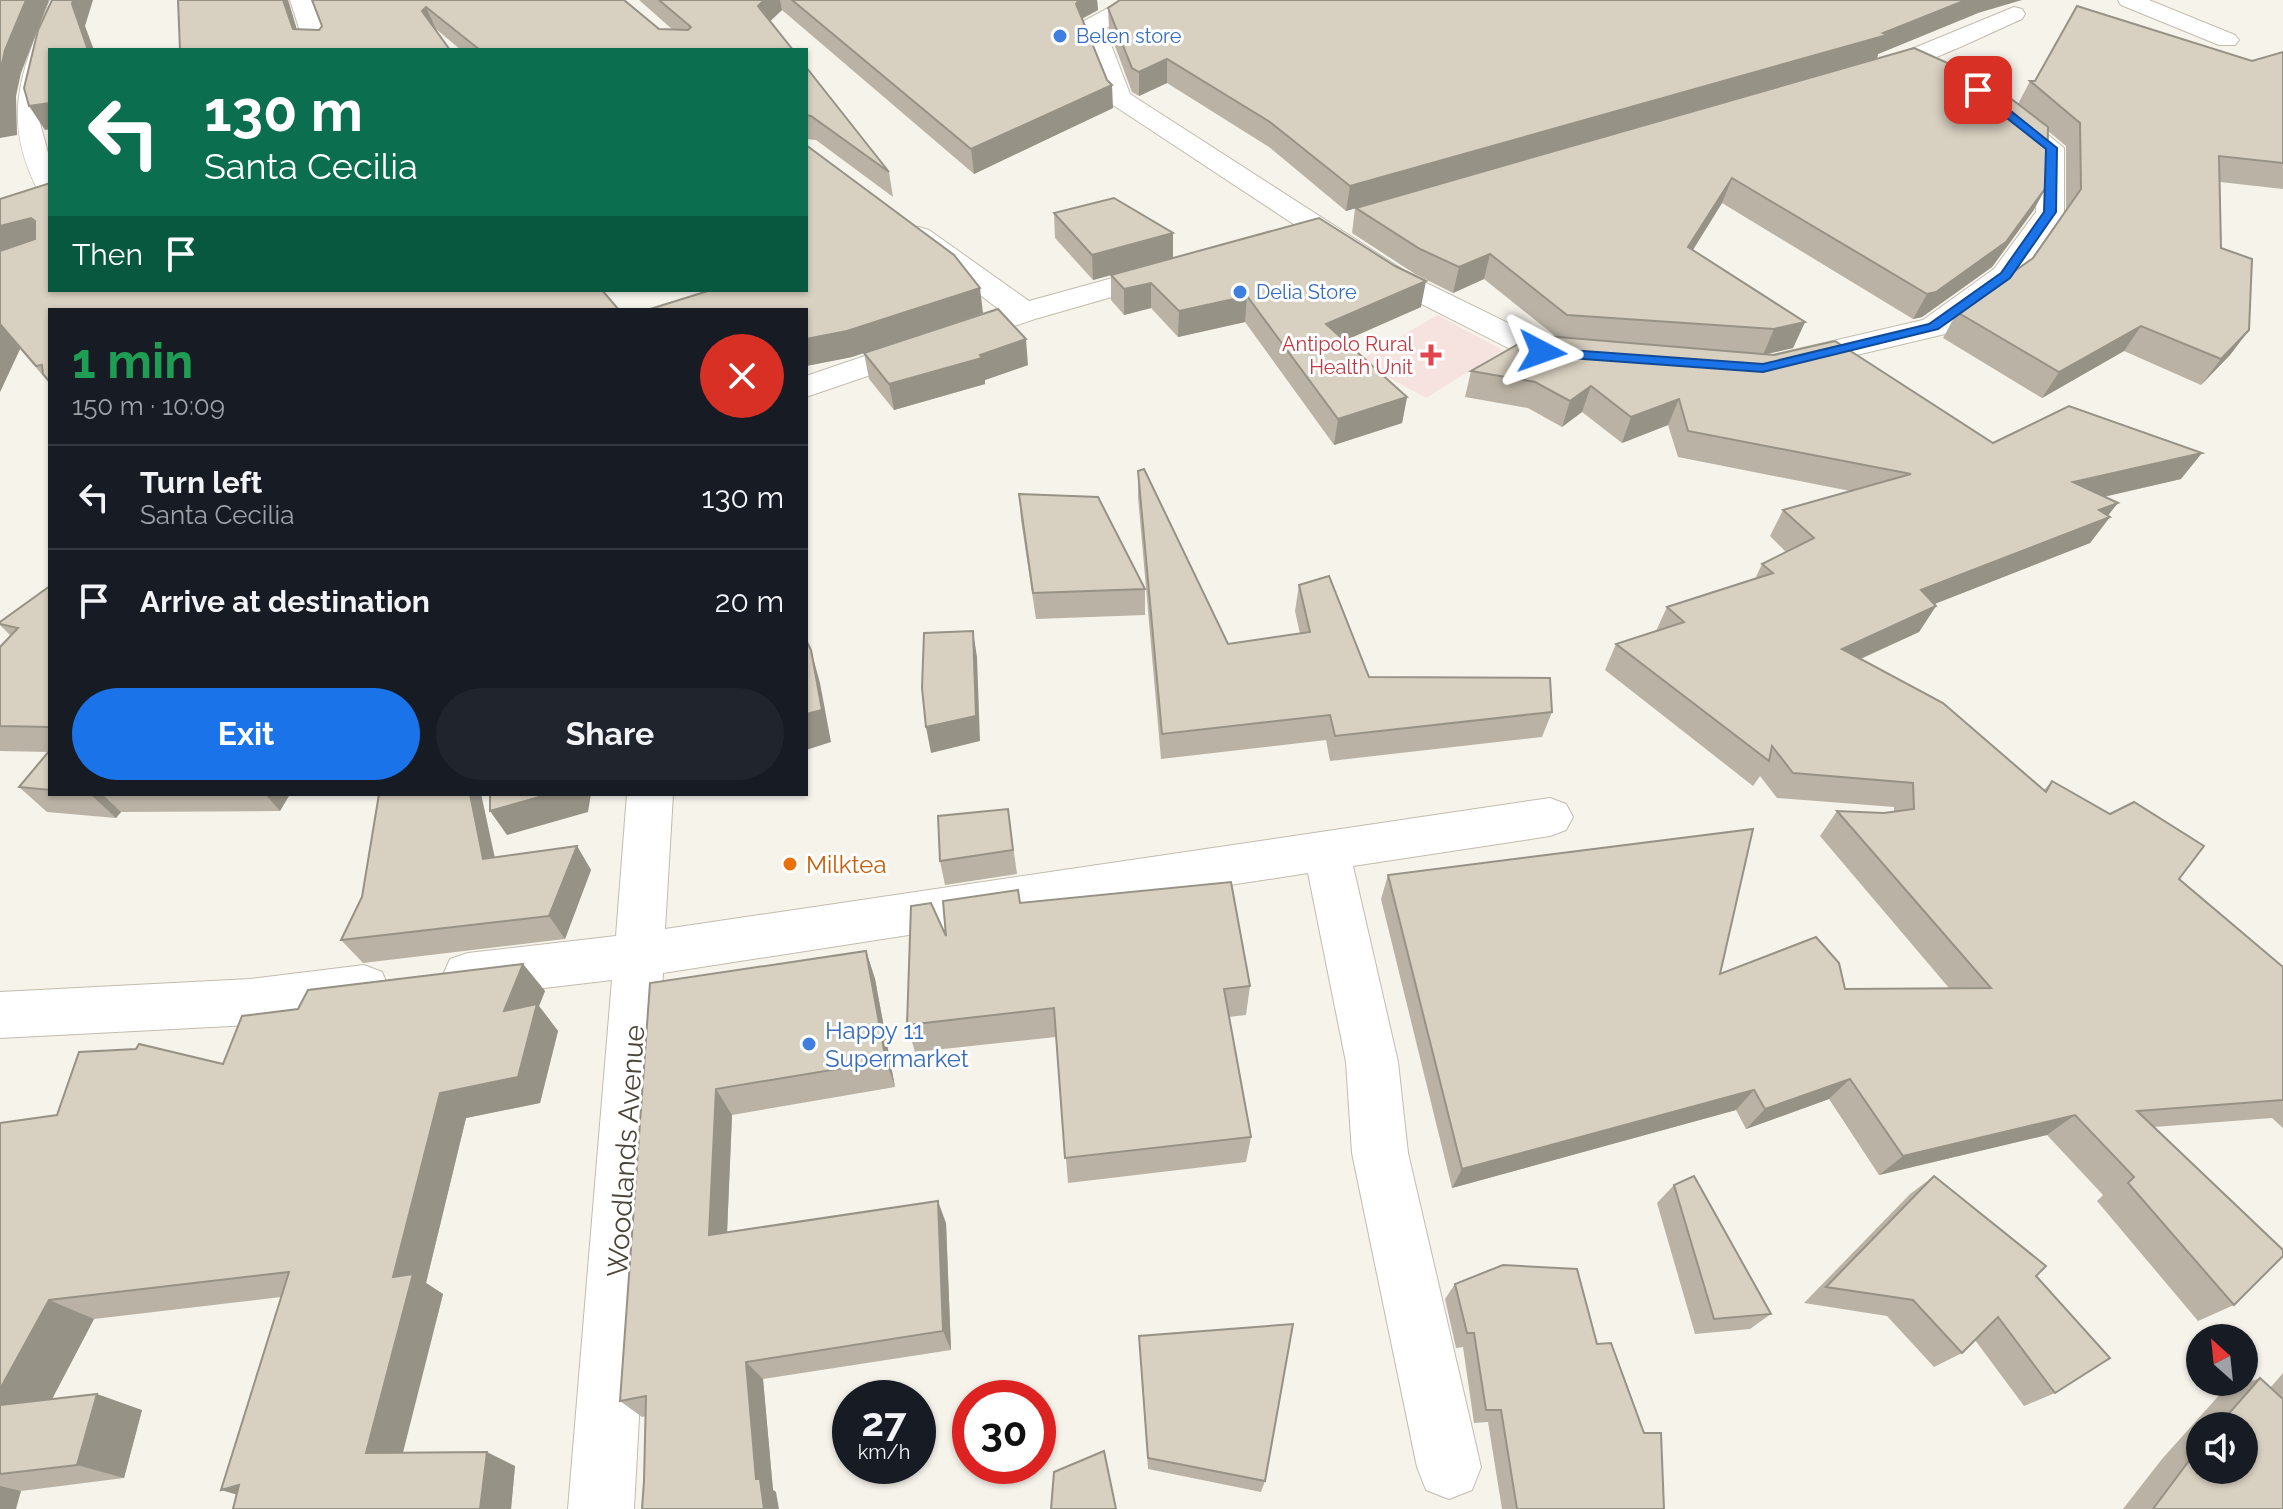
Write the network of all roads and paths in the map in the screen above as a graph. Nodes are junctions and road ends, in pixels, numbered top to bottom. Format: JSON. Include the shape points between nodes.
{"nodes":[{"id":1,"x":61,"y":0,"type":"edge"},
{"id":2,"x":301,"y":0,"type":"edge"},
{"id":3,"x":1140,"y":0,"type":"edge"},
{"id":4,"x":2129,"y":0,"type":"edge"},
{"id":5,"x":2014,"y":14,"type":"dead end"},
{"id":6,"x":2227,"y":40,"type":"dead end"},
{"id":7,"x":317,"y":48,"type":"edge"},
{"id":8,"x":1906,"y":60,"type":"junction"},
{"id":9,"x":1846,"y":77,"type":"edge"},
{"id":10,"x":1949,"y":78,"type":"edge"},
{"id":11,"x":1978,"y":90,"type":"edge"},
{"id":12,"x":48,"y":185,"type":"edge"},
{"id":13,"x":898,"y":221,"type":"edge"},
{"id":14,"x":1352,"y":222,"type":"dead end"},
{"id":15,"x":1322,"y":230,"type":"junction"},
{"id":16,"x":1293,"y":238,"type":"edge"},
{"id":17,"x":1189,"y":266,"type":"edge"},
{"id":18,"x":1024,"y":312,"type":"junction"},
{"id":19,"x":1605,"y":357,"type":"edge"},
{"id":20,"x":1763,"y":368,"type":"edge"},
{"id":21,"x":808,"y":386,"type":"edge"},
{"id":22,"x":650,"y":796,"type":"edge"},
{"id":23,"x":1550,"y":817,"type":"dead end"},
{"id":24,"x":1326,"y":849,"type":"junction"},
{"id":25,"x":639,"y":955,"type":"junction"},
{"id":26,"x":0,"y":1015,"type":"edge"},
{"id":27,"x":1449,"y":1467,"type":"dead end"},
{"id":28,"x":601,"y":1509,"type":"edge"}],
"edges":[{"from":1,"to":12,"type":"street","via":[[24,113]]},
{"from":2,"to":7,"type":"street"},
{"from":3,"to":15,"type":"street","via":[[1092,26],[1119,98]]},
{"from":4,"to":6,"type":"street"},
{"from":5,"to":8,"type":"street"},
{"from":8,"to":9,"type":"street"},
{"from":8,"to":10,"type":"street"},
{"from":11,"to":20,"type":"street","via":[[2051,148],[2050,212],[2005,275],[1934,327]]},
{"from":13,"to":18,"type":"street"},
{"from":14,"to":15,"type":"street"},
{"from":15,"to":16,"type":"street"},
{"from":15,"to":19,"type":"street","via":[[1403,283],[1542,352]]},
{"from":17,"to":18,"type":"street"},
{"from":18,"to":21,"type":"street"},
{"from":22,"to":25,"type":"street","name":"Woodlands Avenue"},
{"from":23,"to":24,"type":"street"},
{"from":24,"to":25,"type":"street"},
{"from":24,"to":27,"type":"street","via":[[1372,1062],[1380,1153]]},
{"from":25,"to":26,"type":"street","via":[[250,1002]]},
{"from":25,"to":28,"type":"street","name":"Woodlands Avenue"}]}
